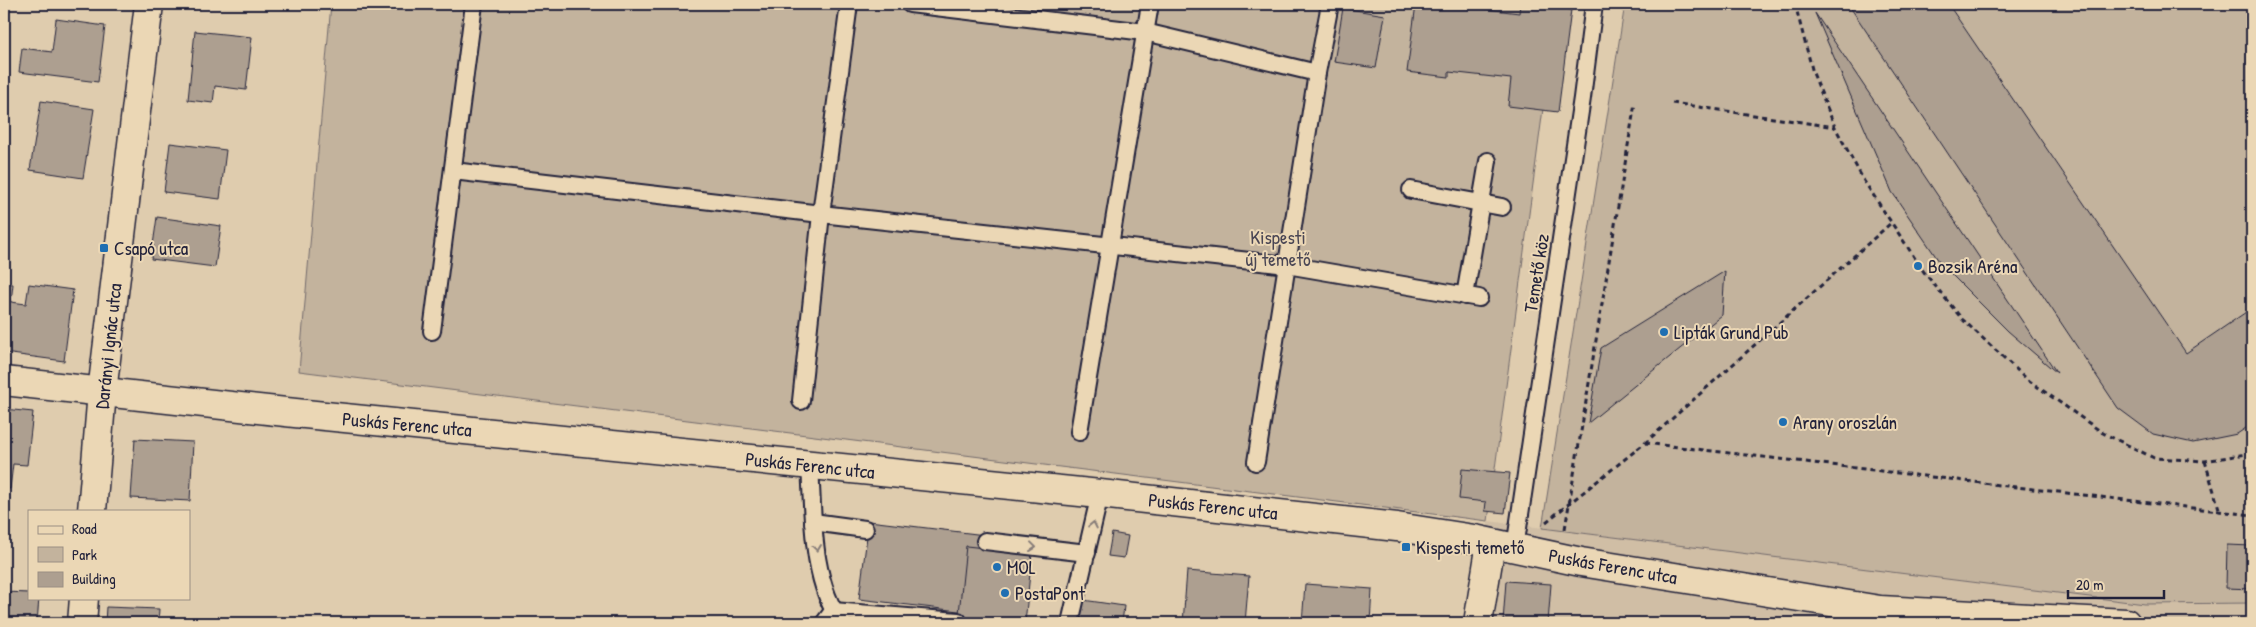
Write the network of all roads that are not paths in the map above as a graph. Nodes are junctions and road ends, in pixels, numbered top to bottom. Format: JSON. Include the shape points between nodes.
{"nodes":[{"id":1,"x":149,"y":4,"type":"edge"},
{"id":2,"x":474,"y":4,"type":"edge"},
{"id":3,"x":849,"y":4,"type":"edge"},
{"id":4,"x":910,"y":4,"type":"edge"},
{"id":5,"x":1150,"y":4,"type":"edge"},
{"id":6,"x":1330,"y":4,"type":"edge"},
{"id":7,"x":1594,"y":4,"type":"edge"},
{"id":8,"x":1145,"y":32,"type":"junction"},
{"id":9,"x":1317,"y":73,"type":"junction"},
{"id":10,"x":1488,"y":161,"type":"dead end"},
{"id":11,"x":454,"y":171,"type":"junction"},
{"id":12,"x":1410,"y":190,"type":"dead end"},
{"id":13,"x":1480,"y":203,"type":"junction"},
{"id":14,"x":1502,"y":207,"type":"dead end"},
{"id":15,"x":820,"y":214,"type":"junction"},
{"id":16,"x":1110,"y":245,"type":"junction"},
{"id":17,"x":1287,"y":265,"type":"junction"},
{"id":18,"x":432,"y":331,"type":"dead end"},
{"id":19,"x":4,"y":381,"type":"edge"},
{"id":20,"x":102,"y":392,"type":"junction"},
{"id":21,"x":801,"y":401,"type":"dead end"},
{"id":22,"x":1079,"y":432,"type":"dead end"},
{"id":23,"x":1256,"y":462,"type":"dead end"},
{"id":24,"x":810,"y":465,"type":"junction"},
{"id":25,"x":1100,"y":494,"type":"junction"},
{"id":26,"x":92,"y":510,"type":"edge"},
{"id":27,"x":813,"y":522,"type":"junction"},
{"id":28,"x":865,"y":529,"type":"dead end"},
{"id":29,"x":985,"y":541,"type":"dead end"},
{"id":30,"x":1503,"y":545,"type":"junction"},
{"id":31,"x":1087,"y":553,"type":"junction"},
{"id":32,"x":84,"y":600,"type":"edge"},
{"id":33,"x":833,"y":619,"type":"edge"},
{"id":34,"x":958,"y":621,"type":"dead end"},
{"id":35,"x":82,"y":623,"type":"edge"},
{"id":36,"x":1070,"y":623,"type":"edge"},
{"id":37,"x":1478,"y":623,"type":"edge"},
{"id":38,"x":2126,"y":623,"type":"edge"}],
"edges":[{"from":1,"to":20,"type":"street","name":"Darányi Ignác utca"},
{"from":2,"to":11,"type":"lane"},
{"from":3,"to":15,"type":"lane"},
{"from":4,"to":8,"type":"lane"},
{"from":5,"to":8,"type":"lane"},
{"from":6,"to":9,"type":"lane"},
{"from":7,"to":30,"type":"lane","name":"Temető köz","via":[[1581,108]]},
{"from":8,"to":9,"type":"lane"},
{"from":8,"to":16,"type":"lane"},
{"from":9,"to":17,"type":"lane"},
{"from":10,"to":13,"type":"lane"},
{"from":11,"to":15,"type":"lane"},
{"from":11,"to":18,"type":"lane"},
{"from":12,"to":13,"type":"lane"},
{"from":13,"to":14,"type":"lane"},
{"from":13,"to":17,"type":"lane","via":[[1472,297]]},
{"from":15,"to":16,"type":"lane"},
{"from":15,"to":21,"type":"lane"},
{"from":16,"to":17,"type":"lane"},
{"from":16,"to":22,"type":"lane"},
{"from":17,"to":23,"type":"lane"},
{"from":19,"to":20,"type":"street"},
{"from":20,"to":24,"type":"street","name":"Puskás Ferenc utca"},
{"from":20,"to":26,"type":"street","name":"Darányi Ignác utca"},
{"from":24,"to":25,"type":"street","name":"Puskás Ferenc utca"},
{"from":24,"to":27,"type":"lane"},
{"from":25,"to":30,"type":"street","name":"Puskás Ferenc utca","via":[[1397,527]]},
{"from":31,"to":25,"type":"lane","one_way":true},
{"from":27,"to":28,"type":"lane"},
{"from":27,"to":33,"type":"lane","one_way":true,"via":[[818,561]]},
{"from":29,"to":31,"type":"lane","one_way":true},
{"from":30,"to":37,"type":"street"},
{"from":30,"to":38,"type":"street","name":"Puskás Ferenc utca","via":[[1561,558],[1880,610]]},
{"from":31,"to":36,"type":"lane"},
{"from":32,"to":35,"type":"street"},
{"from":33,"to":34,"type":"lane"}]}
